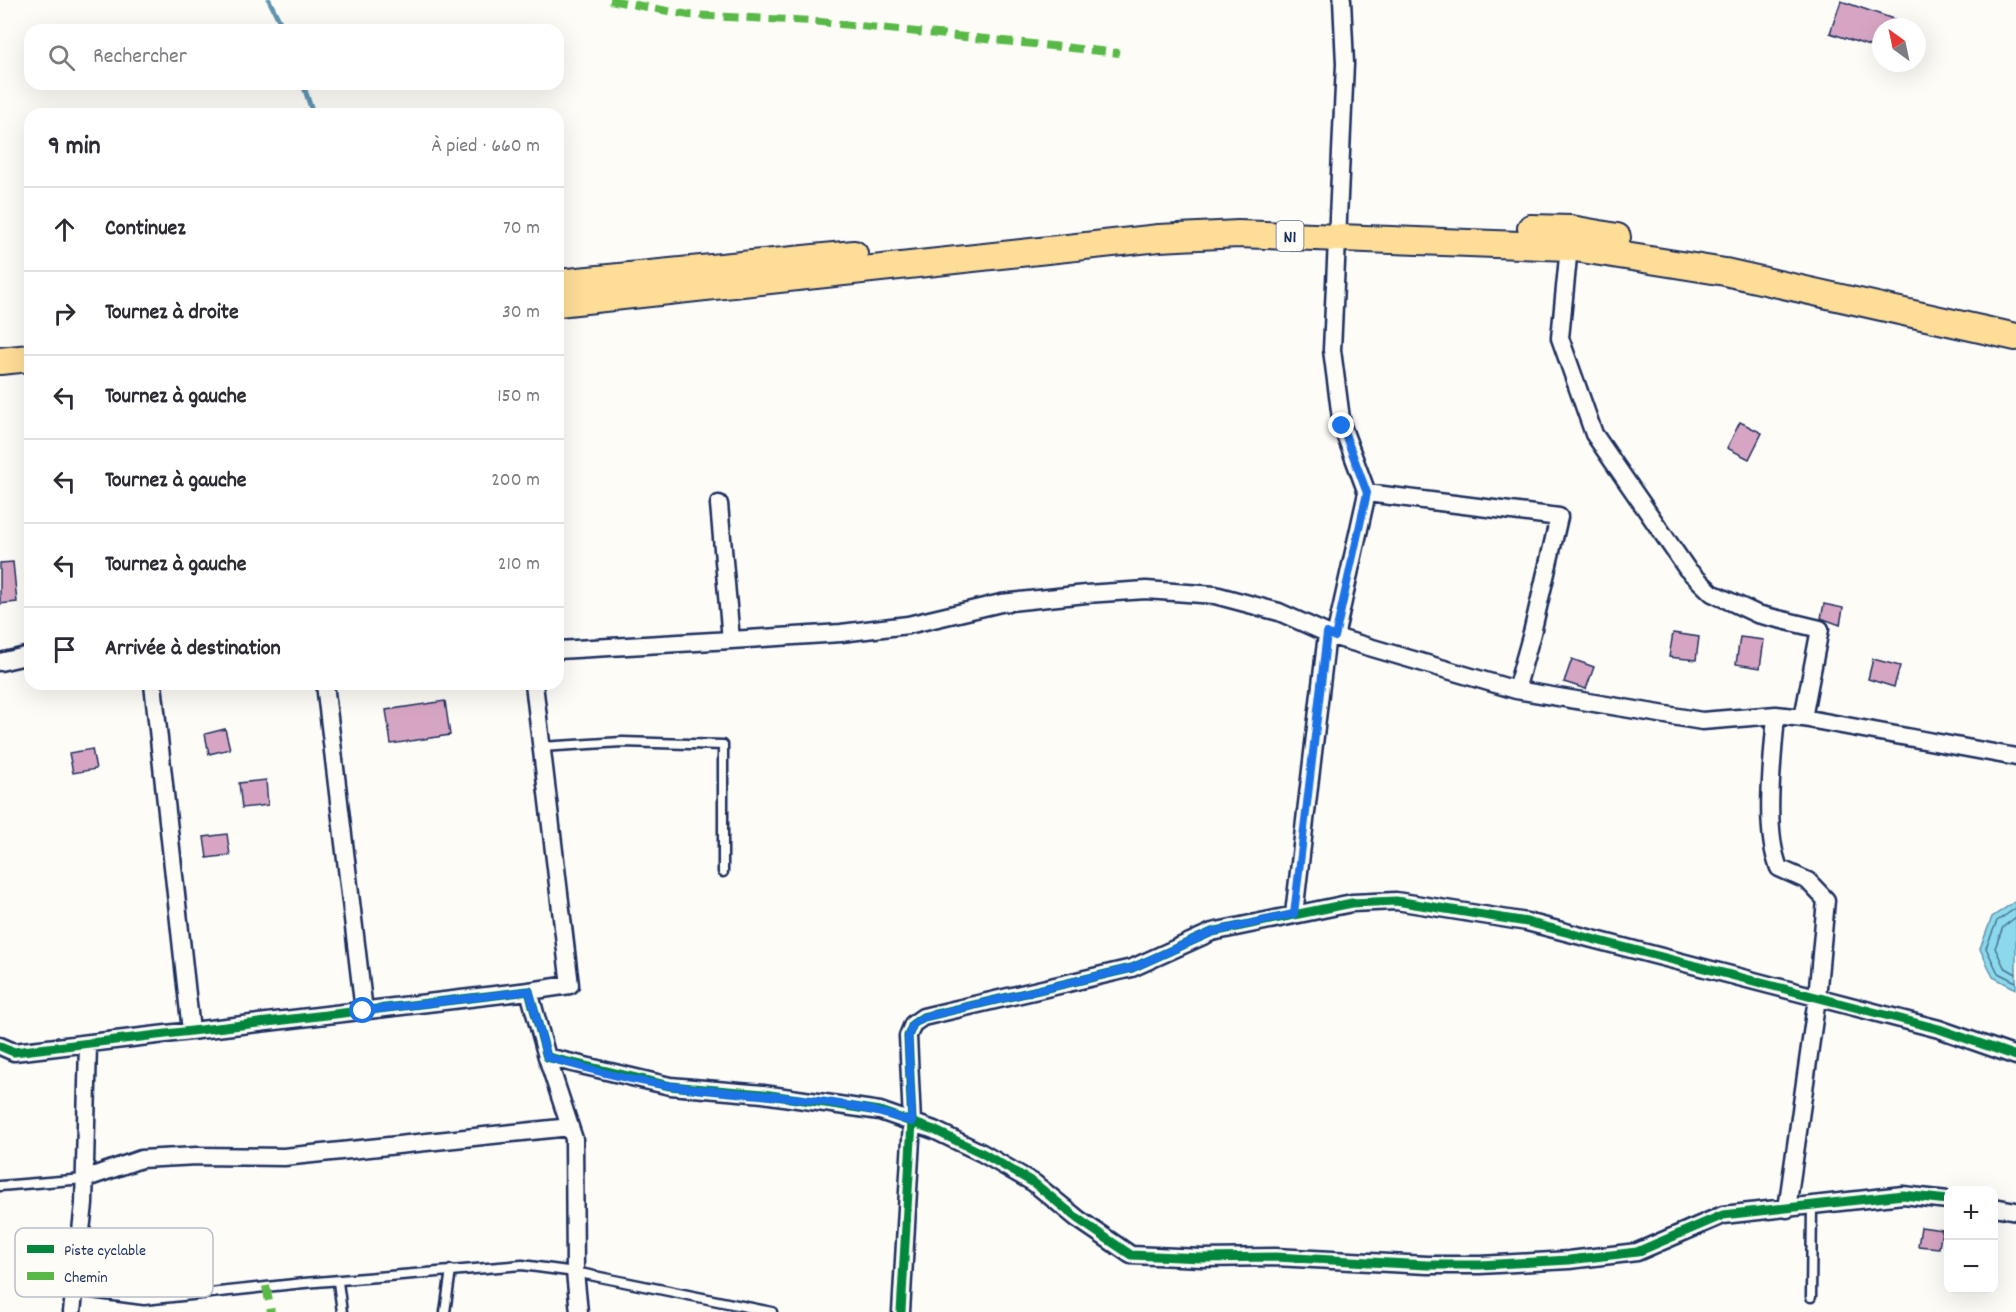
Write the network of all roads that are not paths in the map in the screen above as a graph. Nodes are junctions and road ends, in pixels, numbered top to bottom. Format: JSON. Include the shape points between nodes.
{"nodes":[{"id":1,"x":1342,"y":0,"type":"edge"},
{"id":2,"x":1336,"y":230,"type":"junction"},
{"id":3,"x":1569,"y":247,"type":"junction"},
{"id":4,"x":564,"y":282,"type":"edge"},
{"id":5,"x":564,"y":302,"type":"edge"},
{"id":6,"x":1983,"y":323,"type":"junction"},
{"id":7,"x":2016,"y":323,"type":"edge"},
{"id":8,"x":2016,"y":338,"type":"edge"},
{"id":9,"x":24,"y":347,"type":"edge"},
{"id":10,"x":0,"y":349,"type":"edge"},
{"id":11,"x":24,"y":359,"type":"edge"},
{"id":12,"x":0,"y":361,"type":"edge"},
{"id":13,"x":1367,"y":493,"type":"junction"},
{"id":14,"x":719,"y":504,"type":"dead end"},
{"id":15,"x":1331,"y":635,"type":"junction"},
{"id":16,"x":731,"y":640,"type":"junction"},
{"id":17,"x":564,"y":650,"type":"edge"},
{"id":18,"x":24,"y":656,"type":"edge"},
{"id":19,"x":0,"y":662,"type":"edge"},
{"id":20,"x":154,"y":690,"type":"edge"},
{"id":21,"x":326,"y":690,"type":"edge"},
{"id":22,"x":535,"y":690,"type":"edge"},
{"id":23,"x":1516,"y":690,"type":"junction"},
{"id":24,"x":1776,"y":715,"type":"junction"},
{"id":25,"x":1803,"y":718,"type":"junction"},
{"id":26,"x":540,"y":747,"type":"junction"},
{"id":27,"x":2016,"y":758,"type":"edge"},
{"id":28,"x":723,"y":872,"type":"dead end"},
{"id":29,"x":1294,"y":914,"type":"junction"},
{"id":30,"x":529,"y":991,"type":"junction"},
{"id":31,"x":1816,"y":998,"type":"junction"},
{"id":32,"x":363,"y":1011,"type":"junction"},
{"id":33,"x":191,"y":1031,"type":"junction"},
{"id":34,"x":88,"y":1044,"type":"junction"},
{"id":35,"x":0,"y":1046,"type":"edge"},
{"id":36,"x":2016,"y":1056,"type":"edge"},
{"id":37,"x":547,"y":1057,"type":"junction"},
{"id":38,"x":912,"y":1122,"type":"junction"},
{"id":39,"x":570,"y":1127,"type":"junction"},
{"id":40,"x":84,"y":1179,"type":"junction"},
{"id":41,"x":0,"y":1186,"type":"edge"},
{"id":42,"x":1944,"y":1200,"type":"edge"},
{"id":43,"x":1812,"y":1206,"type":"junction"},
{"id":44,"x":1998,"y":1208,"type":"edge"},
{"id":45,"x":1786,"y":1209,"type":"junction"},
{"id":46,"x":2016,"y":1211,"type":"edge"},
{"id":47,"x":80,"y":1228,"type":"edge"},
{"id":48,"x":451,"y":1270,"type":"junction"},
{"id":49,"x":575,"y":1272,"type":"junction"},
{"id":50,"x":338,"y":1282,"type":"junction"},
{"id":51,"x":213,"y":1292,"type":"edge"},
{"id":52,"x":75,"y":1297,"type":"edge"},
{"id":53,"x":121,"y":1297,"type":"edge"},
{"id":54,"x":171,"y":1297,"type":"edge"},
{"id":55,"x":1811,"y":1297,"type":"dead end"},
{"id":56,"x":72,"y":1312,"type":"edge"},
{"id":57,"x":342,"y":1312,"type":"edge"},
{"id":58,"x":445,"y":1312,"type":"edge"},
{"id":59,"x":579,"y":1312,"type":"edge"},
{"id":60,"x":772,"y":1312,"type":"edge"},
{"id":61,"x":901,"y":1312,"type":"edge"}],
"edges":[{"from":1,"to":2,"type":"street","via":[[1345,64]]},
{"from":2,"to":3,"type":"main road","number":"N1"},
{"from":2,"to":4,"type":"main road","number":"N1","via":[[1238,222],[1158,226]]},
{"from":2,"to":5,"type":"main road","number":"N1","via":[[1159,238]]},
{"from":2,"to":6,"type":"main road","number":"N1","via":[[1571,229],[1729,255]]},
{"from":2,"to":13,"type":"street","via":[[1332,350],[1342,426]]},
{"from":3,"to":6,"type":"main road","number":"N1","via":[[1725,272]]},
{"from":3,"to":25,"type":"street","via":[[1560,338],[1594,434],[1687,569],[1712,594],[1757,614],[1820,629]]},
{"from":6,"to":7,"type":"main road","number":"N1"},
{"from":6,"to":8,"type":"main road","number":"N1"},
{"from":9,"to":10,"type":"main road"},
{"from":11,"to":12,"type":"main road"},
{"from":13,"to":15,"type":"street"},
{"from":13,"to":23,"type":"street","via":[[1559,517]]},
{"from":14,"to":16,"type":"street"},
{"from":15,"to":16,"type":"street","via":[[1279,612],[1215,595],[1146,590],[1001,603],[908,625]]},
{"from":15,"to":23,"type":"street"},
{"from":15,"to":29,"type":"street"},
{"from":16,"to":17,"type":"street"},
{"from":18,"to":19,"type":"street"},
{"from":20,"to":33,"type":"street"},
{"from":21,"to":32,"type":"street"},
{"from":22,"to":26,"type":"street"},
{"from":23,"to":24,"type":"street","via":[[1702,721]]},
{"from":24,"to":25,"type":"street"},
{"from":24,"to":31,"type":"street","via":[[1773,854],[1779,868],[1809,881],[1826,900]]},
{"from":25,"to":27,"type":"street"},
{"from":26,"to":28,"type":"lane","via":[[622,742],[723,745]]},
{"from":26,"to":30,"type":"street","via":[[570,985]]},
{"from":29,"to":31,"type":"street","via":[[1352,903],[1396,901],[1527,921]]},
{"from":29,"to":38,"type":"street","via":[[1212,932],[1132,968],[924,1017],[913,1024],[908,1036]]},
{"from":30,"to":32,"type":"street"},
{"from":30,"to":37,"type":"street"},
{"from":31,"to":36,"type":"street","via":[[1939,1029]]},
{"from":31,"to":45,"type":"street"},
{"from":32,"to":33,"type":"street"},
{"from":33,"to":34,"type":"street"},
{"from":34,"to":35,"type":"street","via":[[14,1053]]},
{"from":34,"to":40,"type":"street"},
{"from":37,"to":38,"type":"street","via":[[670,1086],[843,1105],[880,1111]]},
{"from":37,"to":39,"type":"street"},
{"from":38,"to":45,"type":"street","via":[[982,1153],[1034,1183],[1131,1255],[1438,1265],[1569,1260],[1637,1252],[1723,1215]]},
{"from":38,"to":61,"type":"street"},
{"from":39,"to":40,"type":"street","via":[[284,1157],[141,1159]]},
{"from":39,"to":49,"type":"street","via":[[574,1139]]},
{"from":40,"to":41,"type":"lane"},
{"from":40,"to":47,"type":"street"},
{"from":42,"to":43,"type":"street","via":[[1903,1195]]},
{"from":43,"to":45,"type":"street"},
{"from":43,"to":55,"type":"lane"},
{"from":44,"to":46,"type":"street"},
{"from":48,"to":49,"type":"lane","via":[[522,1265]]},
{"from":48,"to":50,"type":"lane"},
{"from":48,"to":58,"type":"lane"},
{"from":49,"to":59,"type":"street"},
{"from":49,"to":60,"type":"lane"},
{"from":50,"to":51,"type":"lane"},
{"from":50,"to":57,"type":"lane"},
{"from":52,"to":56,"type":"street"},
{"from":53,"to":54,"type":"lane"}]}
